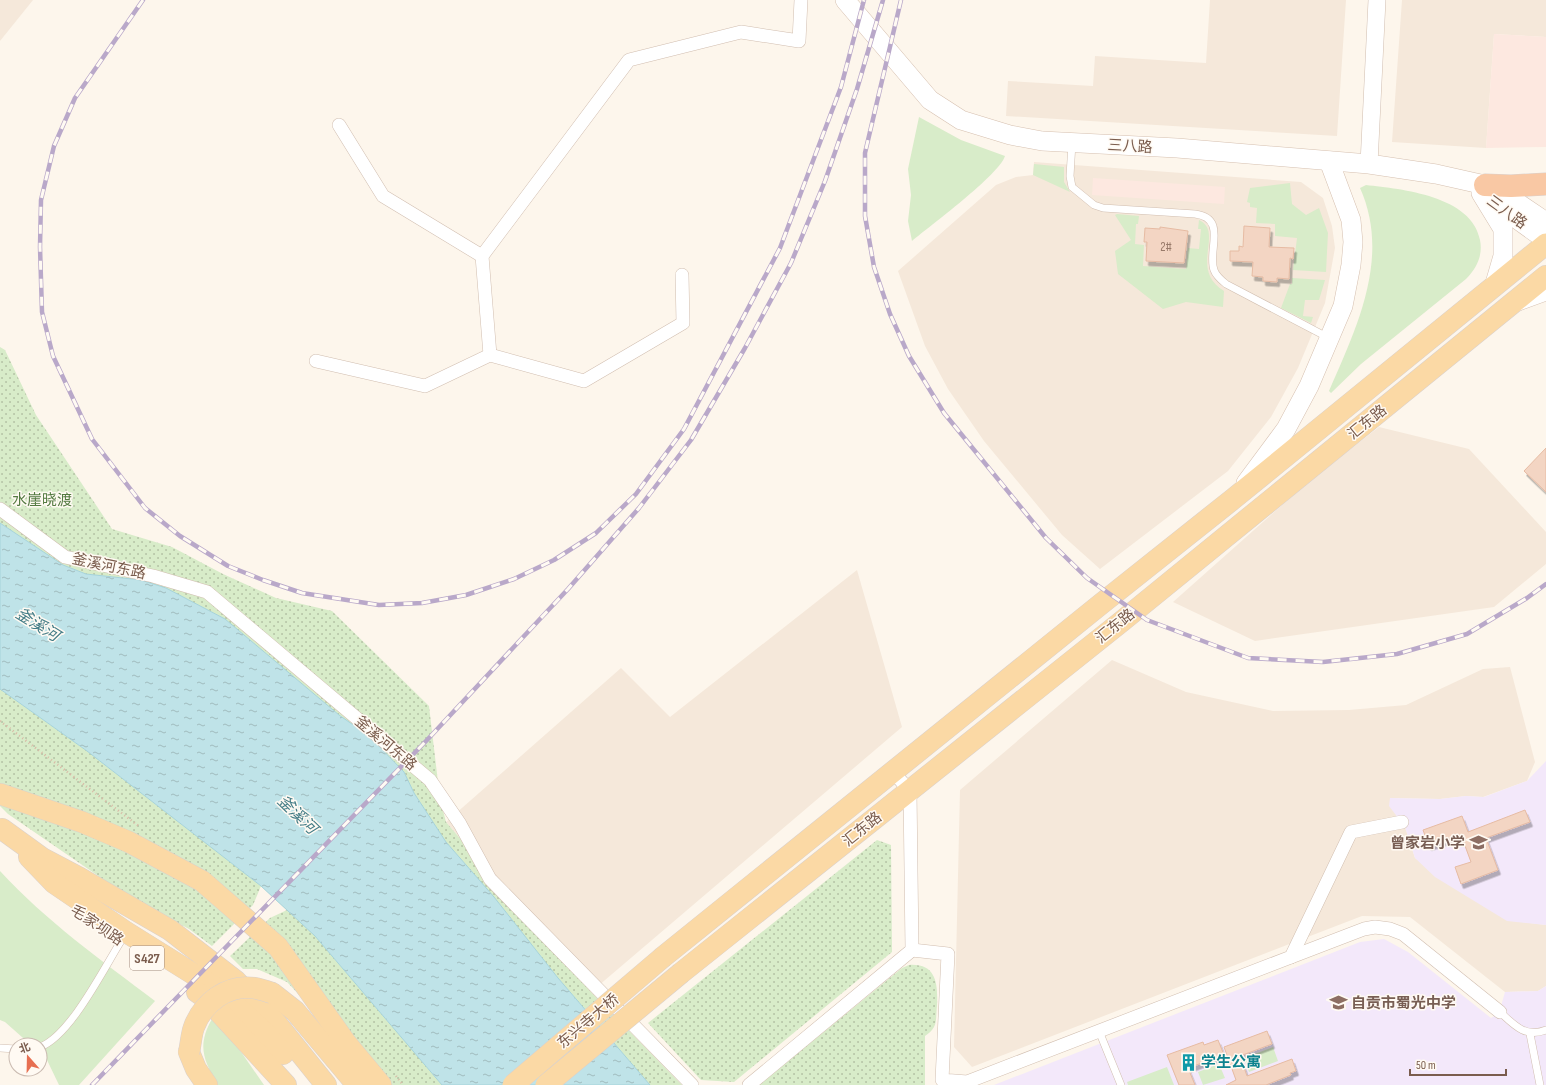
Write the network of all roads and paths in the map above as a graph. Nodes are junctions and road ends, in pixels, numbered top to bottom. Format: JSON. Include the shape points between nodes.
{"nodes":[{"id":1,"x":801,"y":0,"type":"edge"},
{"id":2,"x":845,"y":0,"type":"edge"},
{"id":3,"x":1377,"y":0,"type":"edge"},
{"id":4,"x":339,"y":125,"type":"dead end"},
{"id":5,"x":1072,"y":142,"type":"junction"},
{"id":6,"x":1329,"y":162,"type":"junction"},
{"id":7,"x":1369,"y":164,"type":"junction"},
{"id":8,"x":1546,"y":184,"type":"edge"},
{"id":9,"x":1478,"y":186,"type":"junction"},
{"id":10,"x":1546,"y":222,"type":"edge"},
{"id":11,"x":1546,"y":240,"type":"edge"},
{"id":12,"x":1546,"y":244,"type":"edge"},
{"id":13,"x":482,"y":256,"type":"junction"},
{"id":14,"x":682,"y":275,"type":"dead end"},
{"id":15,"x":1546,"y":276,"type":"edge"},
{"id":16,"x":1494,"y":287,"type":"junction"},
{"id":17,"x":1546,"y":291,"type":"edge"},
{"id":18,"x":1513,"y":302,"type":"junction"},
{"id":19,"x":1330,"y":339,"type":"junction"},
{"id":20,"x":490,"y":355,"type":"junction"},
{"id":21,"x":316,"y":361,"type":"dead end"},
{"id":22,"x":1233,"y":499,"type":"junction"},
{"id":23,"x":0,"y":509,"type":"edge"},
{"id":24,"x":893,"y":772,"type":"junction"},
{"id":25,"x":910,"y":791,"type":"junction"},
{"id":26,"x":0,"y":794,"type":"edge"},
{"id":27,"x":1402,"y":822,"type":"dead end"},
{"id":28,"x":1,"y":832,"type":"edge"},
{"id":29,"x":121,"y":941,"type":"junction"},
{"id":30,"x":912,"y":950,"type":"junction"},
{"id":31,"x":664,"y":957,"type":"joint"},
{"id":32,"x":1291,"y":957,"type":"junction"},
{"id":33,"x":681,"y":973,"type":"joint"},
{"id":34,"x":213,"y":994,"type":"junction"},
{"id":35,"x":1500,"y":1012,"type":"joint"},
{"id":36,"x":1546,"y":1030,"type":"edge"},
{"id":37,"x":1099,"y":1031,"type":"junction"},
{"id":38,"x":1530,"y":1034,"type":"junction"},
{"id":39,"x":48,"y":1045,"type":"edge"},
{"id":40,"x":942,"y":1082,"type":"edge"},
{"id":41,"x":207,"y":1085,"type":"edge"},
{"id":42,"x":272,"y":1085,"type":"edge"},
{"id":43,"x":286,"y":1085,"type":"edge"},
{"id":44,"x":310,"y":1085,"type":"edge"},
{"id":45,"x":326,"y":1085,"type":"edge"},
{"id":46,"x":357,"y":1085,"type":"edge"},
{"id":47,"x":381,"y":1085,"type":"edge"},
{"id":48,"x":513,"y":1085,"type":"edge"},
{"id":49,"x":546,"y":1085,"type":"edge"},
{"id":50,"x":692,"y":1085,"type":"edge"},
{"id":51,"x":749,"y":1085,"type":"edge"},
{"id":52,"x":1120,"y":1085,"type":"edge"},
{"id":53,"x":1540,"y":1085,"type":"edge"}],
"edges":[{"from":1,"to":13,"type":"street","via":[[799,41],[740,32],[629,60]]},
{"from":2,"to":5,"type":"main road","name":"三八路","via":[[930,100],[961,120],[1010,136]]},
{"from":3,"to":7,"type":"street"},
{"from":4,"to":13,"type":"street","via":[[383,196]]},
{"from":5,"to":6,"type":"main road","name":"三八路","via":[[1177,148]]},
{"from":5,"to":19,"type":"lane","via":[[1070,184],[1091,203],[1103,208],[1194,214],[1206,218],[1214,230],[1213,266],[1218,277]]},
{"from":6,"to":7,"type":"main road","name":"三八路"},
{"from":6,"to":19,"type":"main road","via":[[1350,220],[1353,242],[1343,306]]},
{"from":7,"to":9,"type":"main road","name":"三八路","via":[[1436,174]]},
{"from":8,"to":9,"type":"highway"},
{"from":9,"to":10,"type":"main road","name":"三八路","via":[[1500,191]]},
{"from":9,"to":11,"type":"main road","name":"三八路"},
{"from":9,"to":16,"type":"main road","via":[[1503,229],[1503,256]]},
{"from":12,"to":16,"type":"main road","name":"汇东路"},
{"from":13,"to":20,"type":"street"},
{"from":14,"to":20,"type":"street","via":[[682,323],[584,381]]},
{"from":15,"to":18,"type":"main road","name":"汇东路"},
{"from":16,"to":22,"type":"main road","name":"汇东路"},
{"from":17,"to":18,"type":"main road"},
{"from":18,"to":25,"type":"main road","name":"汇东路","via":[[1134,612]]},
{"from":19,"to":22,"type":"main road","via":[[1286,429]]},
{"from":20,"to":21,"type":"street","via":[[426,386]]},
{"from":22,"to":24,"type":"main road","name":"汇东路"},
{"from":23,"to":50,"type":"street","name":"釜溪河东路","via":[[65,557],[153,576],[207,592],[430,780],[460,824],[490,879]]},
{"from":24,"to":25,"type":"street"},
{"from":24,"to":31,"type":"main road","name":"汇东路"},
{"from":25,"to":30,"type":"street"},
{"from":25,"to":33,"type":"main road","name":"汇东路"},
{"from":26,"to":47,"type":"main road","via":[[82,822],[129,842],[202,881],[278,947],[346,1043]]},
{"from":27,"to":32,"type":"street","via":[[1351,832]]},
{"from":28,"to":29,"type":"main road","name":"毛家坝路","number":"S427","via":[[51,895]]},
{"from":28,"to":34,"type":"main road","name":"毛家坝路","number":"S427","via":[[54,883]]},
{"from":28,"to":45,"type":"main road","via":[[170,930],[236,981],[276,1024]]},
{"from":29,"to":34,"type":"main road","name":"毛家坝路","number":"S427"},
{"from":29,"to":39,"type":"lane","via":[[68,1027]]},
{"from":30,"to":40,"type":"street","via":[[948,954]]},
{"from":30,"to":51,"type":"street"},
{"from":31,"to":48,"type":"main road","name":"东兴寺大桥","bridge":true},
{"from":32,"to":35,"type":"street","via":[[1364,929],[1390,929],[1413,941]]},
{"from":32,"to":37,"type":"street"},
{"from":33,"to":49,"type":"main road","name":"东兴寺大桥","bridge":true},
{"from":34,"to":42,"type":"main road"},
{"from":34,"to":43,"type":"main road","name":"毛家坝路","number":"S427"},
{"from":34,"to":44,"type":"main road","number":"S427","via":[[265,1033]]},
{"from":35,"to":38,"type":"lane","via":[[1515,1026]]},
{"from":36,"to":38,"type":"lane"},
{"from":37,"to":40,"type":"street","via":[[968,1082]]},
{"from":37,"to":52,"type":"lane"},
{"from":38,"to":53,"type":"lane"},
{"from":41,"to":46,"type":"main road","bridge":true,"via":[[189,1052],[193,1028],[202,1010],[215,997],[234,989],[253,988],[272,993],[295,1012]]}]}
